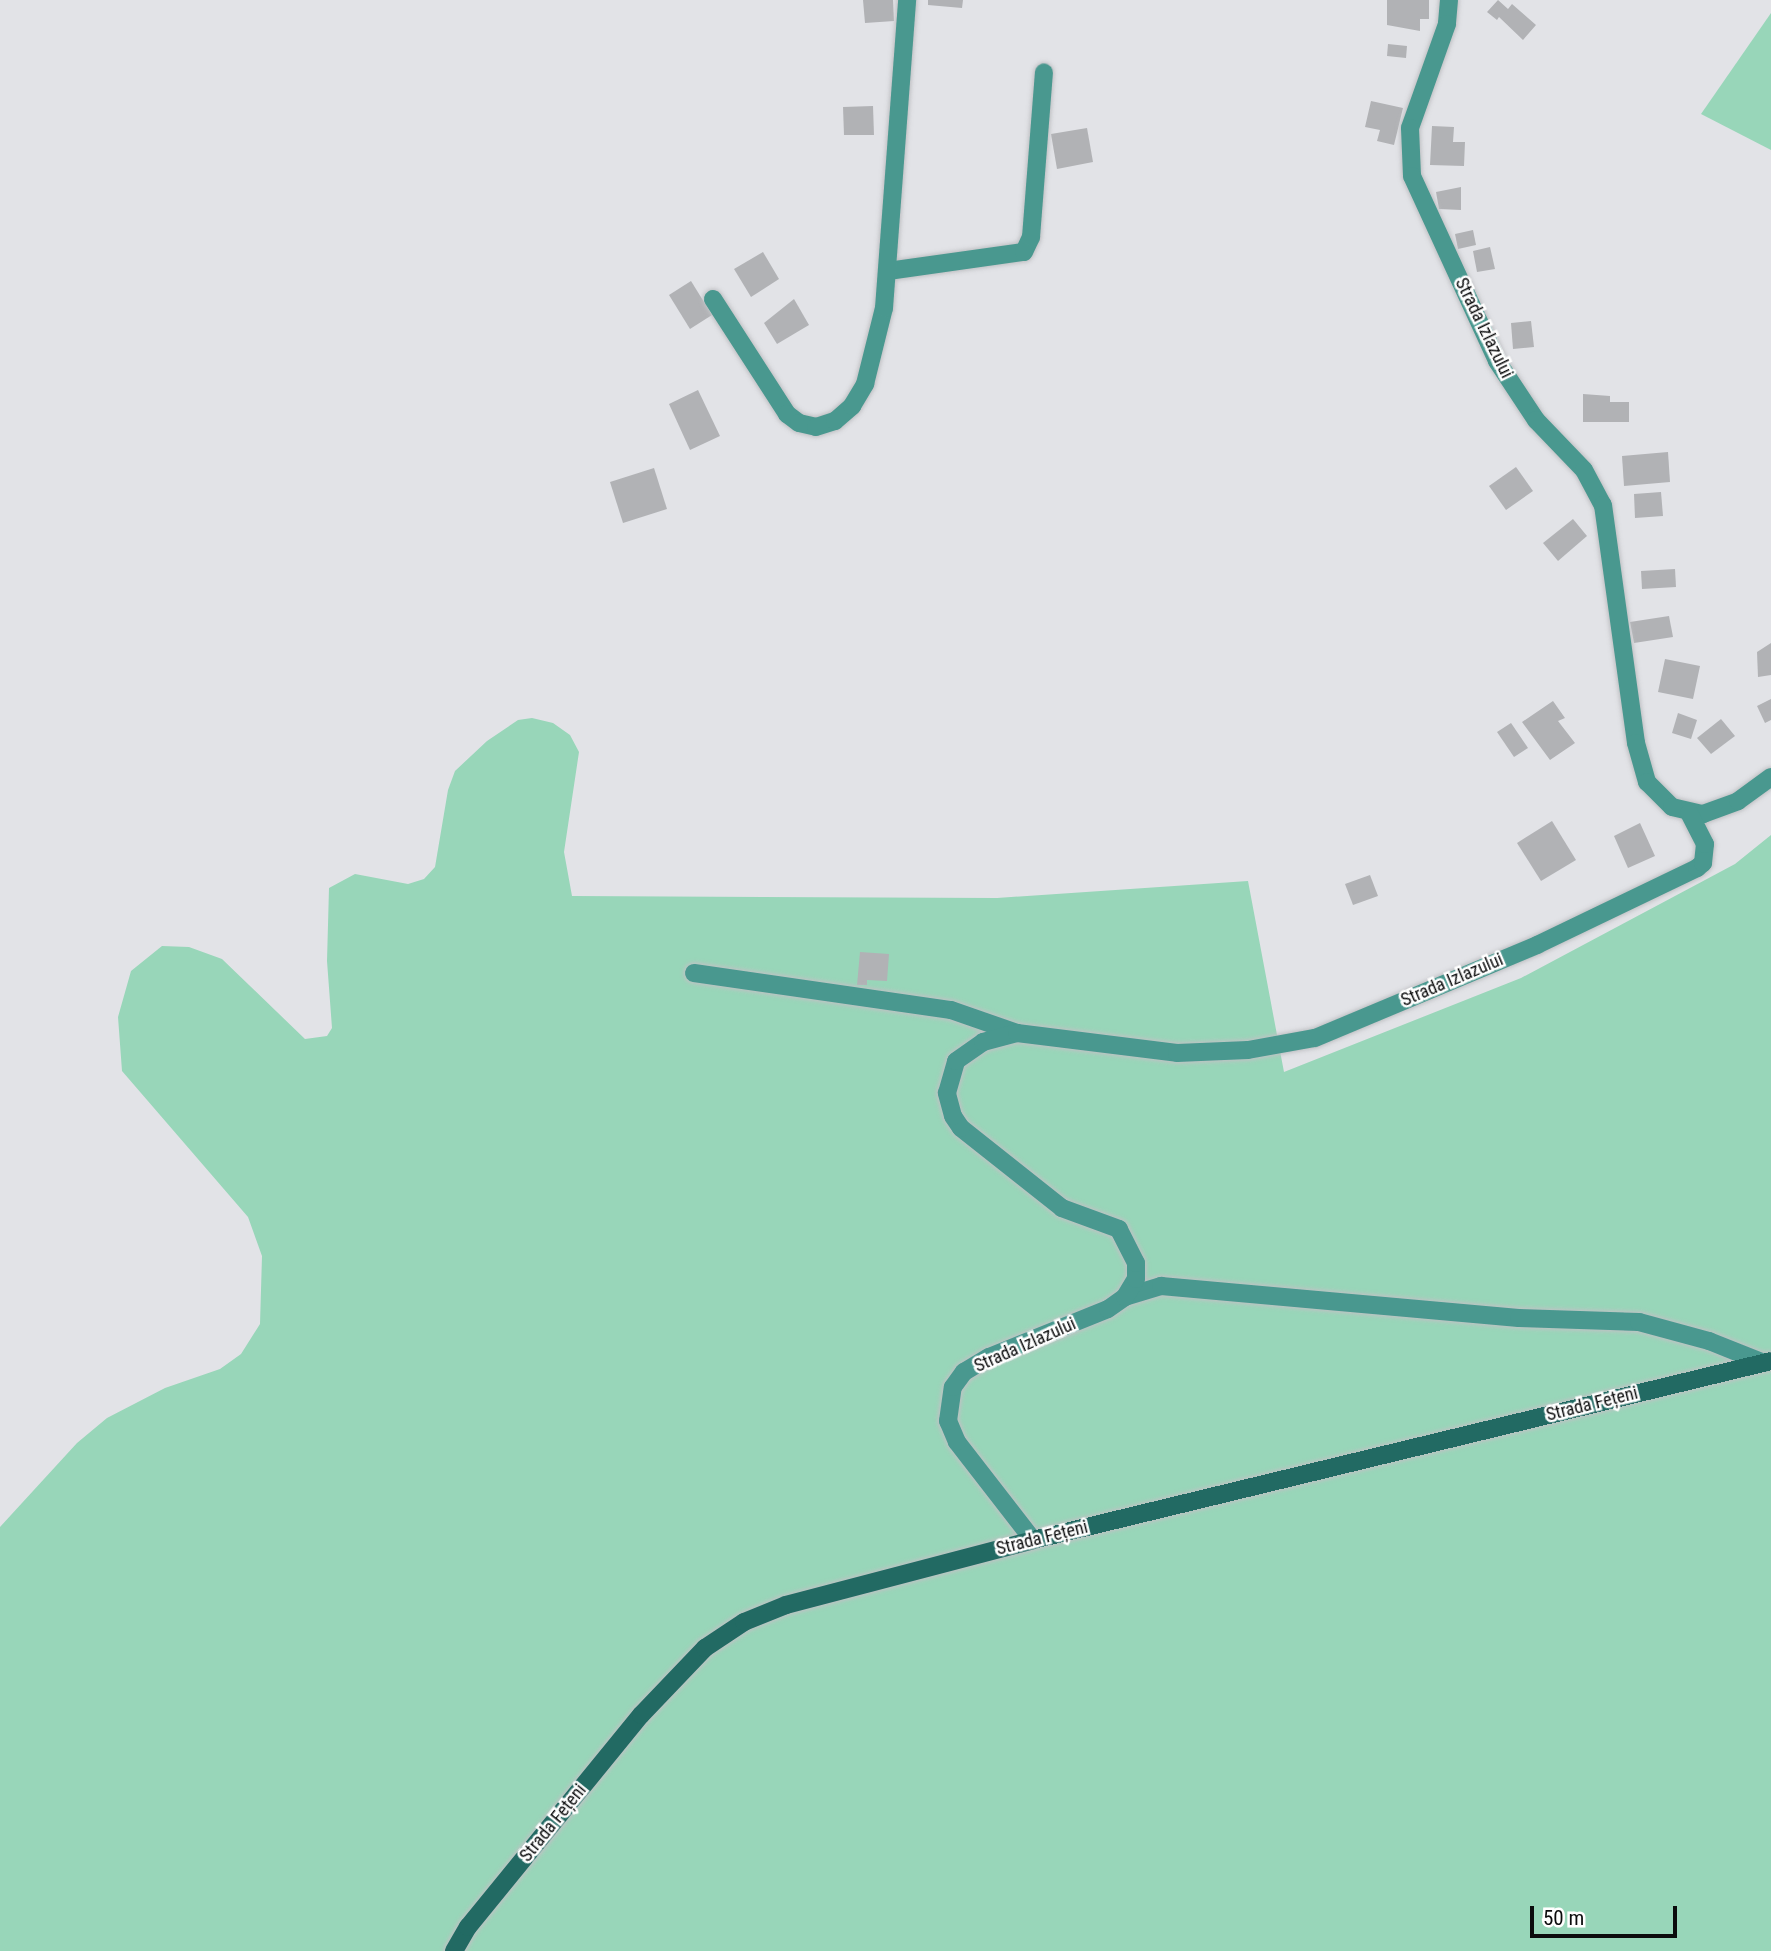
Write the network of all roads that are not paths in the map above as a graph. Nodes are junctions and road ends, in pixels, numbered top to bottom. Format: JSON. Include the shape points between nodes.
{"nodes":[{"id":1,"x":907,"y":0,"type":"edge"},
{"id":2,"x":1449,"y":0,"type":"edge"},
{"id":3,"x":1044,"y":73,"type":"dead end"},
{"id":4,"x":888,"y":271,"type":"junction"},
{"id":5,"x":713,"y":299,"type":"dead end"},
{"id":6,"x":1771,"y":777,"type":"edge"},
{"id":7,"x":1689,"y":813,"type":"junction"},
{"id":8,"x":694,"y":973,"type":"dead end"},
{"id":9,"x":1017,"y":1033,"type":"junction"},
{"id":10,"x":1125,"y":1297,"type":"junction"},
{"id":11,"x":1768,"y":1362,"type":"edge"},
{"id":12,"x":1033,"y":1540,"type":"junction"},
{"id":13,"x":454,"y":1951,"type":"edge"}],
"edges":[{"from":1,"to":4,"type":"street"},
{"from":2,"to":7,"type":"street","name":"Strada Izlazului","via":[[1447,24],[1410,128],[1412,176],[1496,360],[1536,420],[1594,485],[1609,531],[1641,764],[1658,795]]},
{"from":3,"to":4,"type":"street","via":[[1031,237],[1024,251]]},
{"from":4,"to":5,"type":"street","via":[[865,384],[852,406],[835,421],[816,426],[799,423],[787,414]]},
{"from":6,"to":7,"type":"street","via":[[1714,813]]},
{"from":7,"to":9,"type":"street","name":"Strada Izlazului","via":[[1705,844],[1703,863],[1697,868],[1537,945],[1315,1038],[1248,1050],[1177,1053]]},
{"from":8,"to":9,"type":"street","via":[[951,1010]]},
{"from":9,"to":10,"type":"street","name":"Strada Izlazului","via":[[983,1042],[956,1062],[947,1093],[953,1116],[988,1152],[1062,1208],[1119,1229],[1136,1263],[1136,1279]]},
{"from":10,"to":11,"type":"street","via":[[1144,1287],[1161,1286],[1495,1316],[1639,1322]]},
{"from":10,"to":12,"type":"street","name":"Strada Izlazului","via":[[1108,1309],[989,1357],[964,1372],[953,1387],[948,1421],[957,1442]]},
{"from":11,"to":12,"type":"street","name":"Strada Fețeni"},
{"from":12,"to":13,"type":"street","name":"Strada Fețeni","via":[[786,1605],[744,1622],[705,1648],[641,1715],[468,1927]]}]}
